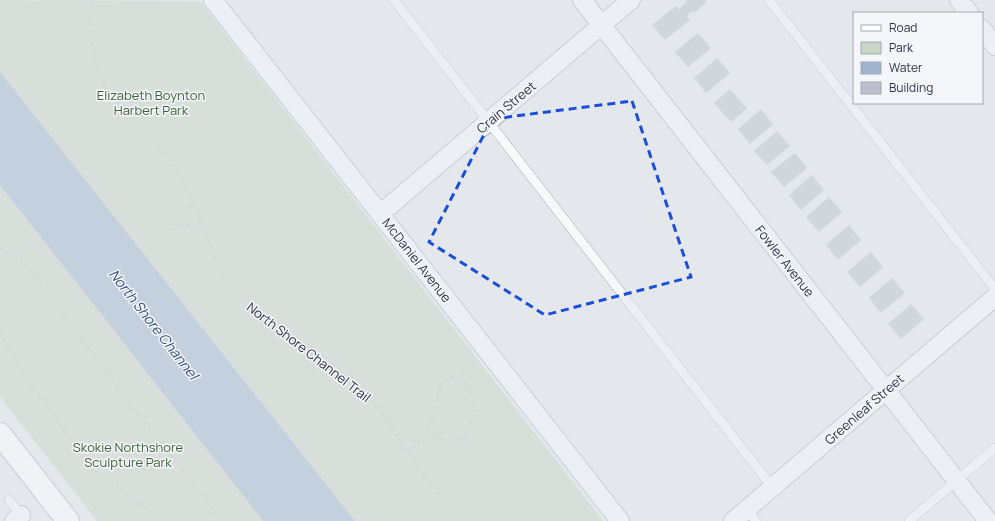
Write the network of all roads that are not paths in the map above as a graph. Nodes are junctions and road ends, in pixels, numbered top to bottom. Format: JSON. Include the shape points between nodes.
{"nodes":[{"id":1,"x":213,"y":0,"type":"edge"},
{"id":2,"x":394,"y":0,"type":"edge"},
{"id":3,"x":582,"y":0,"type":"edge"},
{"id":4,"x":631,"y":0,"type":"edge"},
{"id":5,"x":769,"y":0,"type":"edge"},
{"id":6,"x":959,"y":0,"type":"edge"},
{"id":7,"x":968,"y":12,"type":"edge"},
{"id":8,"x":602,"y":25,"type":"junction"},
{"id":9,"x":983,"y":30,"type":"edge"},
{"id":10,"x":995,"y":46,"type":"edge"},
{"id":11,"x":489,"y":122,"type":"junction"},
{"id":12,"x":380,"y":214,"type":"junction"},
{"id":13,"x":995,"y":290,"type":"edge"},
{"id":14,"x":995,"y":297,"type":"edge"},
{"id":15,"x":885,"y":390,"type":"junction"},
{"id":16,"x":0,"y":434,"type":"edge"},
{"id":17,"x":995,"y":448,"type":"edge"},
{"id":18,"x":956,"y":481,"type":"junction"},
{"id":19,"x":772,"y":487,"type":"junction"},
{"id":20,"x":9,"y":500,"type":"dead end"},
{"id":21,"x":751,"y":515,"type":"edge"},
{"id":22,"x":20,"y":519,"type":"edge"},
{"id":23,"x":68,"y":521,"type":"edge"},
{"id":24,"x":620,"y":521,"type":"edge"},
{"id":25,"x":733,"y":521,"type":"edge"},
{"id":26,"x":909,"y":521,"type":"edge"},
{"id":27,"x":988,"y":521,"type":"edge"}],
"edges":[{"from":1,"to":12,"type":"street","name":"McDaniel Avenue"},
{"from":2,"to":11,"type":"lane"},
{"from":3,"to":8,"type":"street","name":"Fowler Avenue"},
{"from":4,"to":8,"type":"street","name":"Crain Street"},
{"from":5,"to":13,"type":"lane"},
{"from":6,"to":7,"type":"street"},
{"from":8,"to":11,"type":"street","name":"Crain Street"},
{"from":8,"to":15,"type":"street","name":"Fowler Avenue"},
{"from":9,"to":10,"type":"street"},
{"from":11,"to":12,"type":"street","name":"Crain Street"},
{"from":11,"to":19,"type":"lane"},
{"from":12,"to":24,"type":"street","name":"McDaniel Avenue"},
{"from":14,"to":15,"type":"street","name":"Greenleaf Street"},
{"from":15,"to":18,"type":"street","name":"Fowler Avenue"},
{"from":15,"to":19,"type":"street","name":"Greenleaf Street"},
{"from":16,"to":23,"type":"main road"},
{"from":17,"to":18,"type":"lane"},
{"from":18,"to":26,"type":"lane"},
{"from":18,"to":27,"type":"street","name":"Fowler Avenue"},
{"from":19,"to":21,"type":"street","name":"Greenleaf Street"},
{"from":20,"to":22,"type":"lane"},
{"from":21,"to":25,"type":"street","name":"Greenleaf Street"}]}
